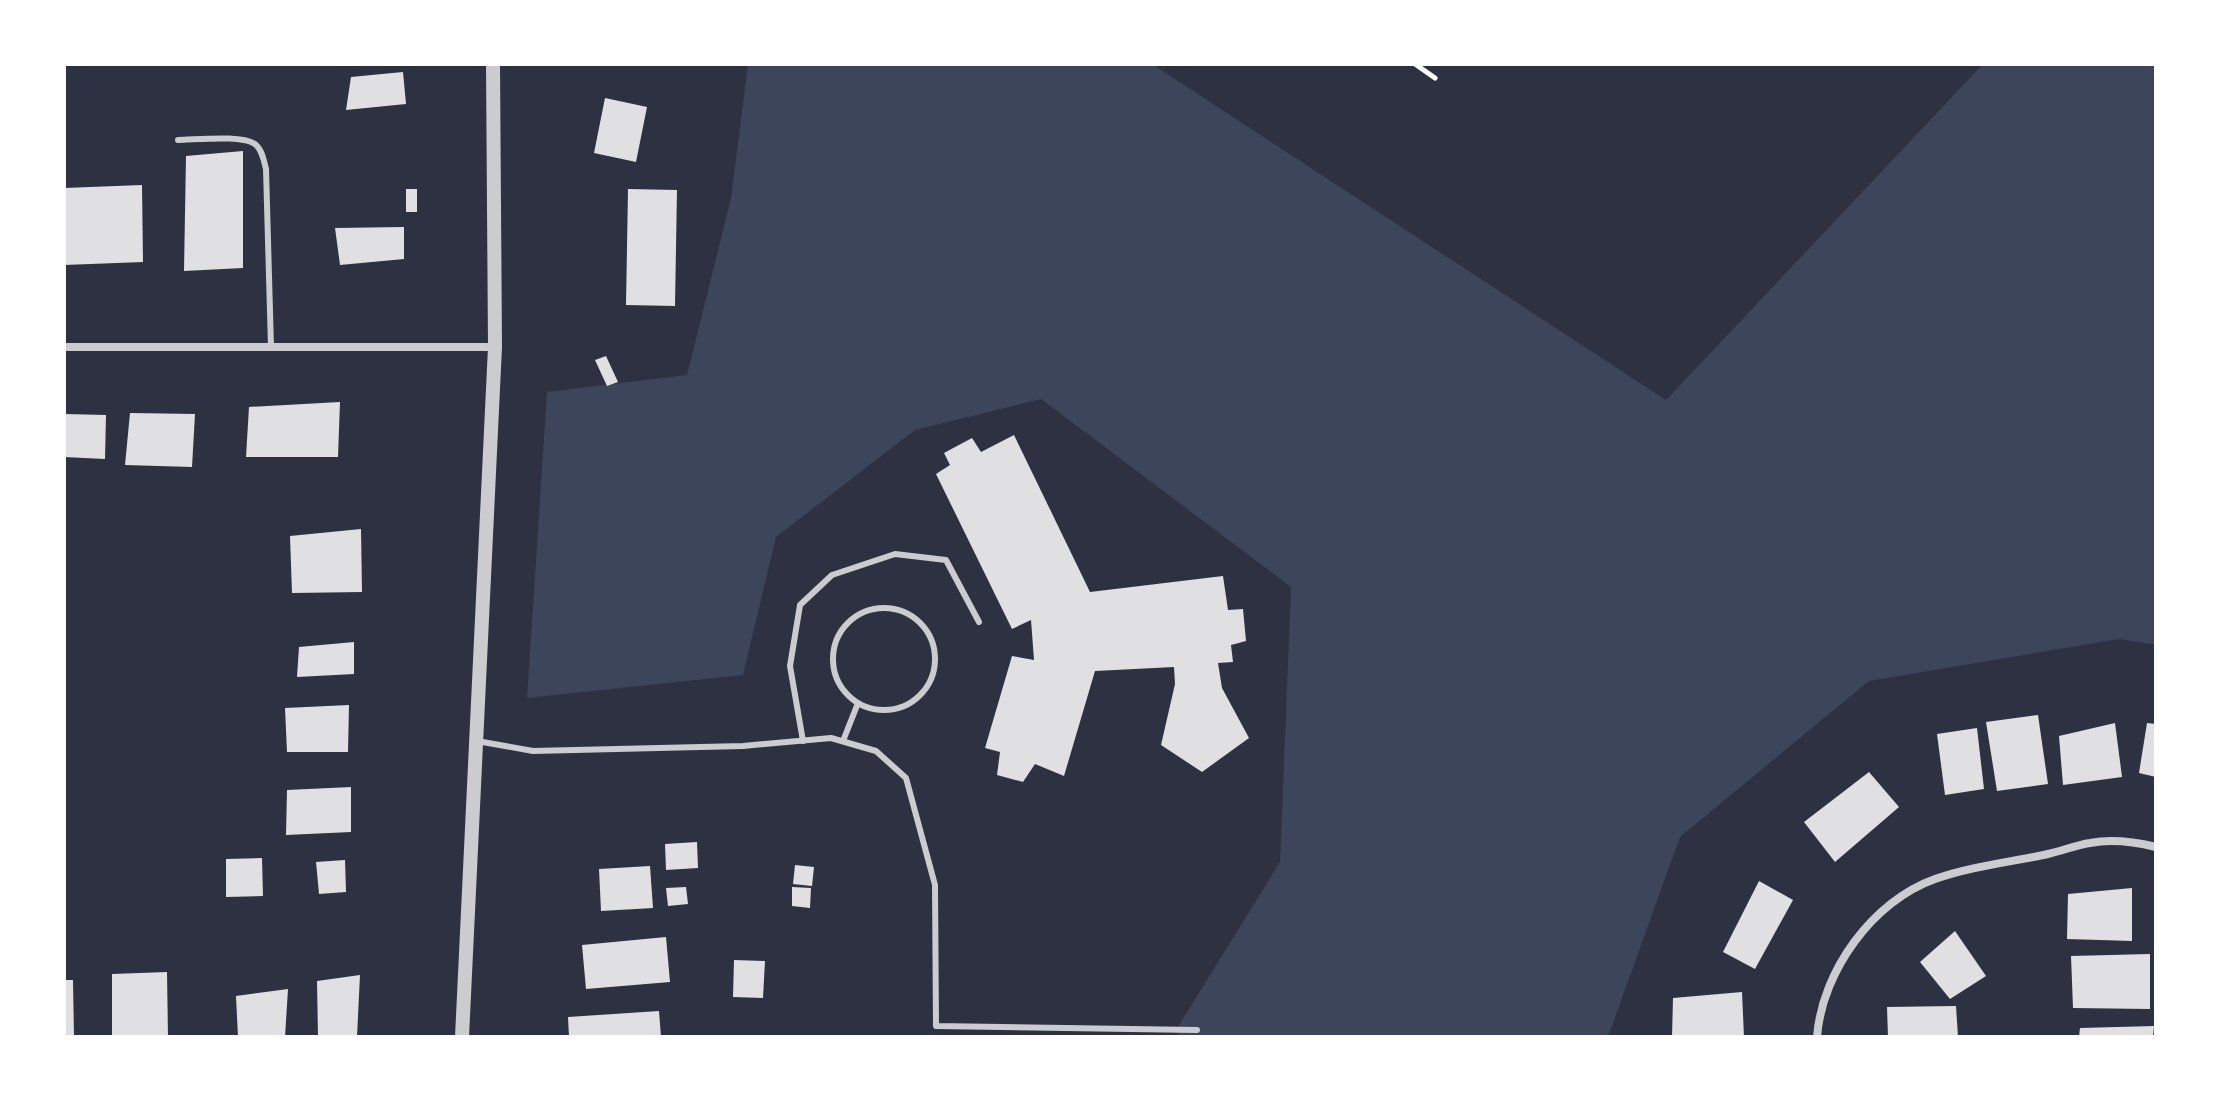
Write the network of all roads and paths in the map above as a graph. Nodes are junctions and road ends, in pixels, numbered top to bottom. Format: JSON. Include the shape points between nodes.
{"nodes":[{"id":1,"x":493,"y":64,"type":"edge"},
{"id":2,"x":1415,"y":64,"type":"edge"},
{"id":3,"x":1435,"y":78,"type":"dead end"},
{"id":4,"x":178,"y":140,"type":"dead end"},
{"id":5,"x":64,"y":347,"type":"edge"},
{"id":6,"x":271,"y":347,"type":"junction"},
{"id":7,"x":495,"y":347,"type":"junction"},
{"id":8,"x":979,"y":622,"type":"dead end"},
{"id":9,"x":858,"y":703,"type":"junction"},
{"id":10,"x":477,"y":741,"type":"junction"},
{"id":11,"x":803,"y":741,"type":"junction"},
{"id":12,"x":843,"y":741,"type":"junction"},
{"id":13,"x":2156,"y":847,"type":"edge"},
{"id":14,"x":1197,"y":1030,"type":"dead end"},
{"id":15,"x":462,"y":1037,"type":"edge"},
{"id":16,"x":1817,"y":1037,"type":"edge"}],
"edges":[{"from":1,"to":7,"type":"street"},
{"from":2,"to":3,"type":"path"},
{"from":4,"to":6,"type":"lane","via":[[246,139],[262,154]]},
{"from":5,"to":6,"type":"street"},
{"from":6,"to":7,"type":"street"},
{"from":7,"to":10,"type":"street"},
{"from":8,"to":11,"type":"lane","via":[[946,560],[895,554],[832,575],[800,605],[790,666]]},
{"from":9,"to":9,"type":"lane","via":[[872,709],[902,707],[925,689],[935,661],[933,646],[918,620],[905,612],[875,608],[860,613],[839,635],[834,650],[837,680]]},
{"from":9,"to":12,"type":"lane"},
{"from":10,"to":11,"type":"lane","via":[[533,751]]},
{"from":10,"to":15,"type":"street"},
{"from":11,"to":12,"type":"lane"},
{"from":12,"to":14,"type":"lane","via":[[876,751],[906,778],[935,885],[936,1026]]},
{"from":13,"to":16,"type":"street","via":[[2090,842],[1935,879],[1905,894],[1847,951],[1831,980]]}]}
